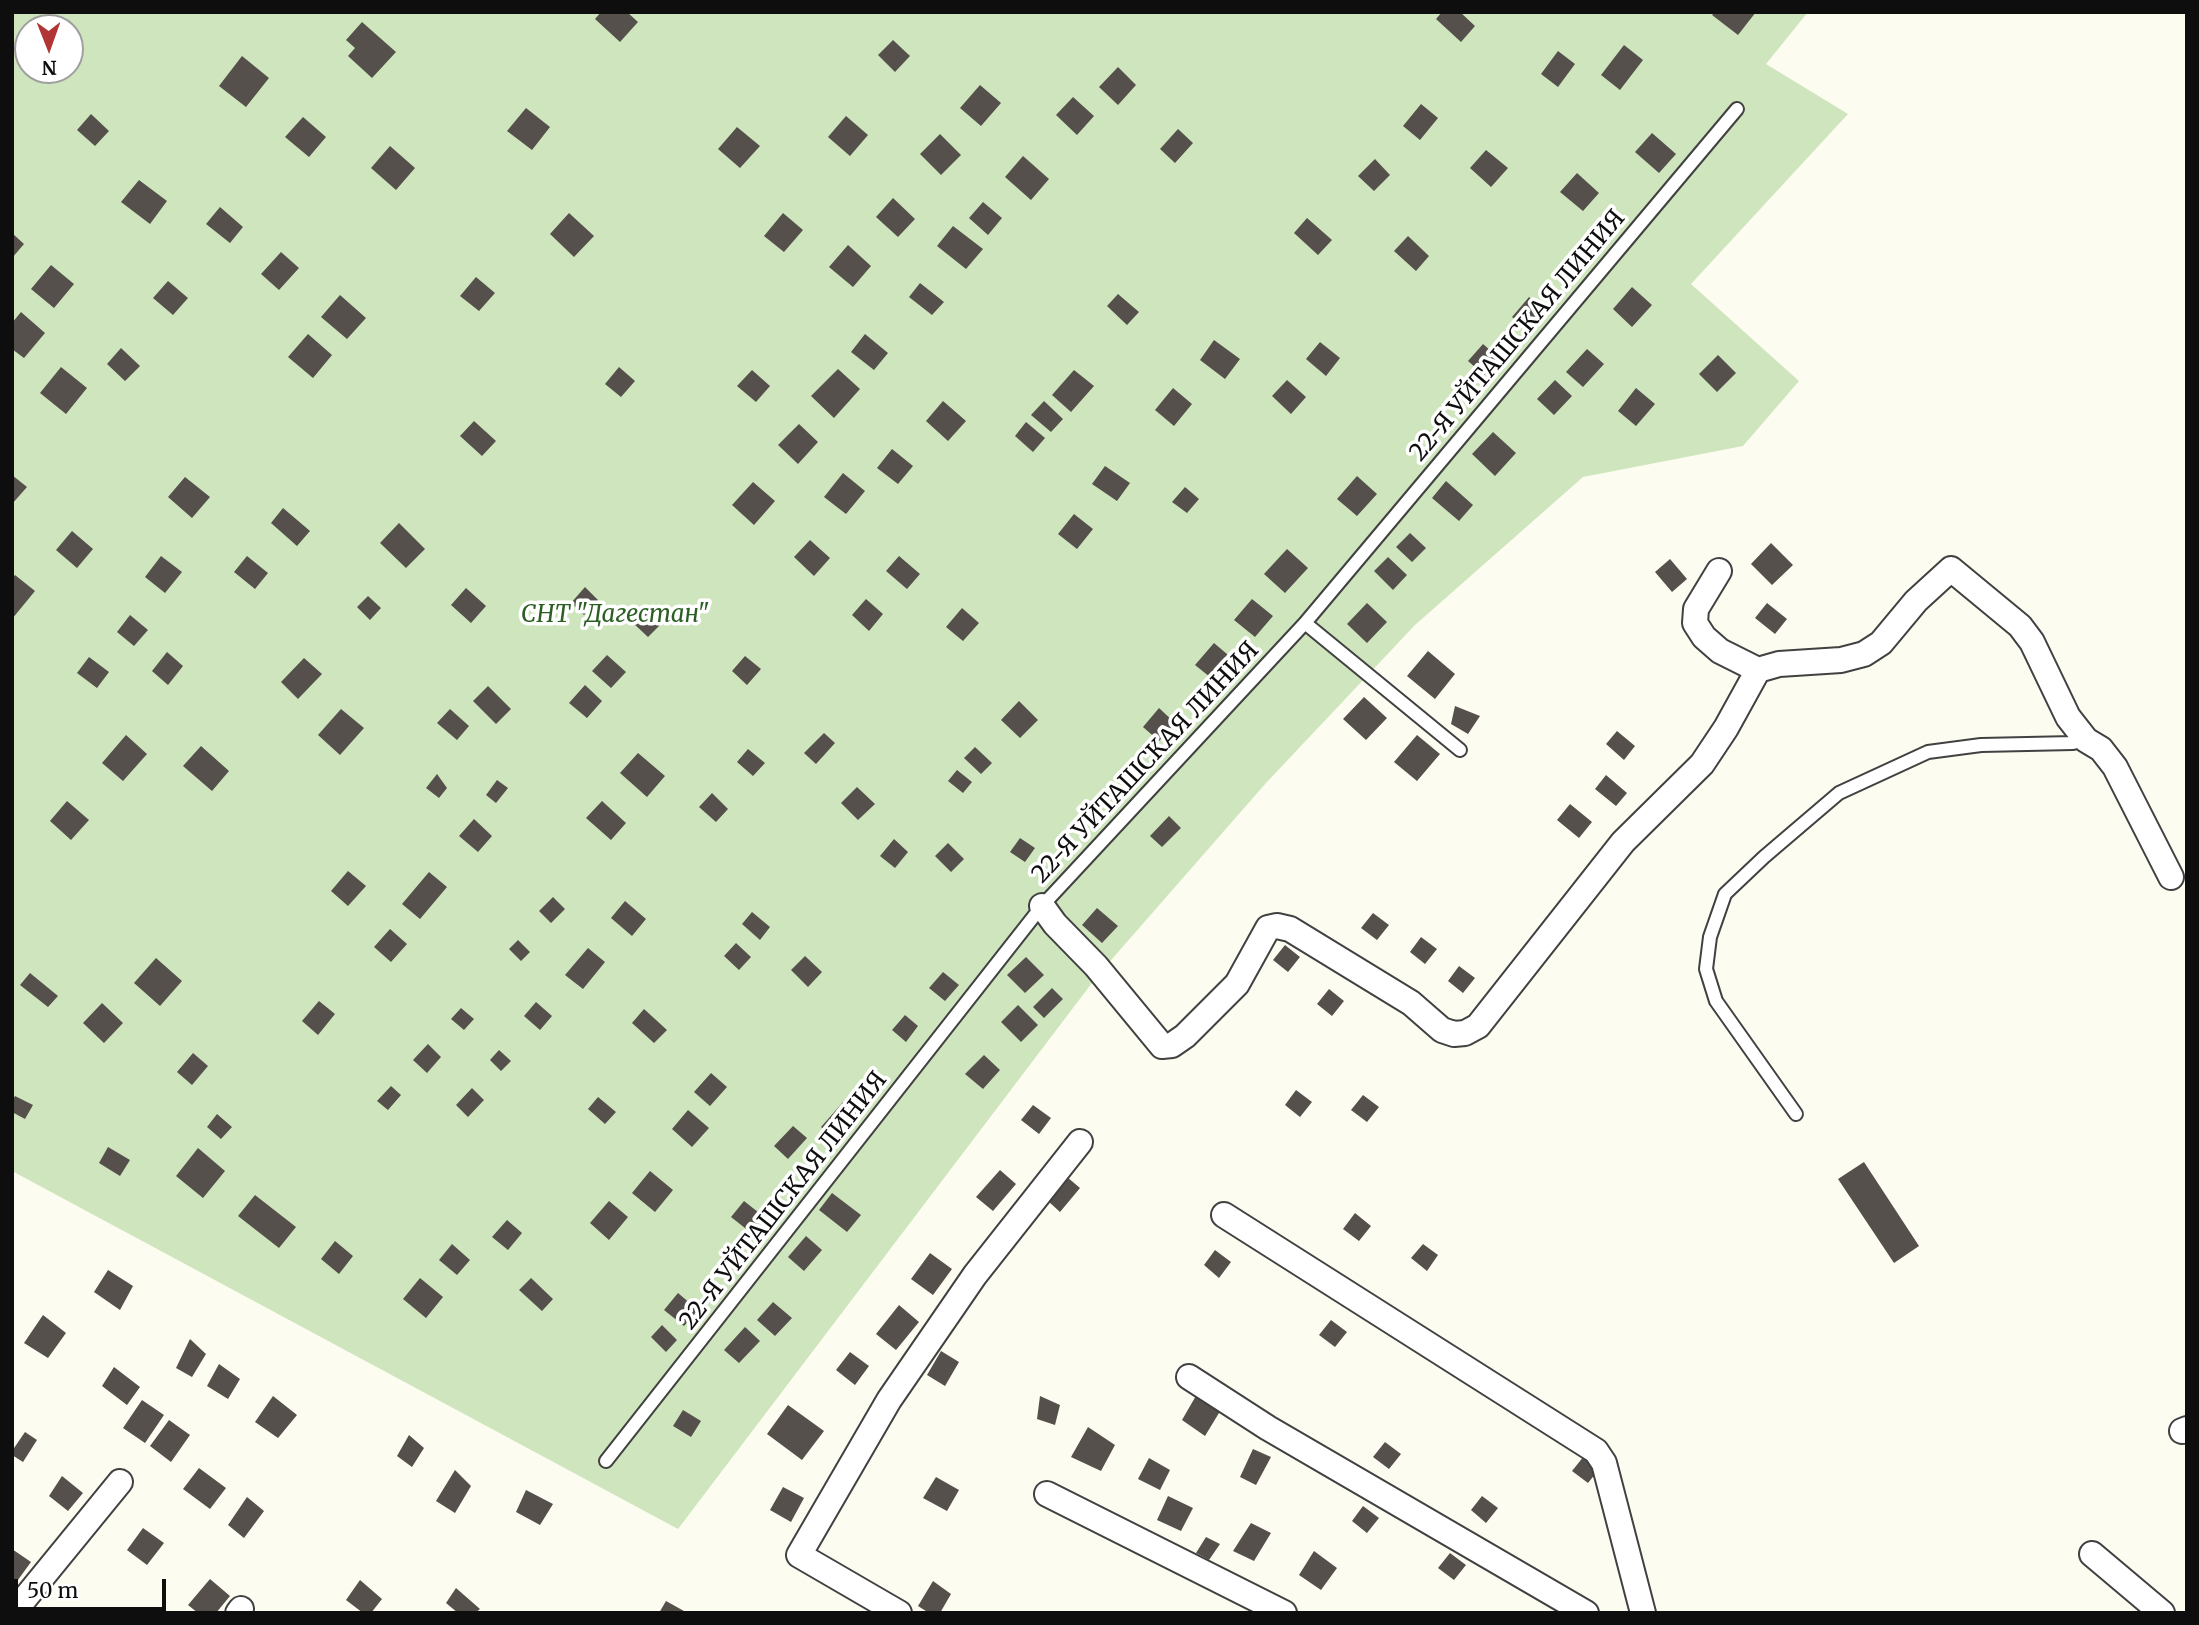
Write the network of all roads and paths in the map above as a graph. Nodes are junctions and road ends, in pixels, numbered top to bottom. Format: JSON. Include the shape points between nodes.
{"nodes":[{"id":1,"x":1737,"y":109,"type":"dead end"},
{"id":2,"x":1719,"y":570,"type":"dead end"},
{"id":3,"x":1305,"y":623,"type":"junction"},
{"id":4,"x":1758,"y":670,"type":"junction"},
{"id":5,"x":2086,"y":740,"type":"junction"},
{"id":6,"x":1460,"y":750,"type":"dead end"},
{"id":7,"x":2171,"y":877,"type":"dead end"},
{"id":8,"x":1042,"y":906,"type":"junction"},
{"id":9,"x":1796,"y":1114,"type":"dead end"},
{"id":10,"x":1080,"y":1142,"type":"dead end"},
{"id":11,"x":1224,"y":1215,"type":"dead end"},
{"id":12,"x":1189,"y":1377,"type":"dead end"},
{"id":13,"x":606,"y":1461,"type":"dead end"},
{"id":14,"x":120,"y":1482,"type":"dead end"},
{"id":15,"x":1047,"y":1494,"type":"dead end"},
{"id":16,"x":2092,"y":1554,"type":"dead end"},
{"id":17,"x":13,"y":1613,"type":"edge"},
{"id":18,"x":899,"y":1613,"type":"edge"},
{"id":19,"x":1284,"y":1613,"type":"edge"},
{"id":20,"x":1586,"y":1613,"type":"edge"},
{"id":21,"x":1643,"y":1613,"type":"edge"},
{"id":22,"x":2162,"y":1613,"type":"edge"}],
"edges":[{"from":1,"to":3,"type":"lane","name":"22-Я УЙТАШСКАЯ ЛИНИЯ"},
{"from":2,"to":4,"type":"street","via":[[1696,609],[1695,623],[1720,651]]},
{"from":3,"to":6,"type":"lane"},
{"from":3,"to":8,"type":"lane","name":"22-Я УЙТАШСКАЯ ЛИНИЯ"},
{"from":4,"to":5,"type":"street","via":[[1864,654],[1881,643],[1951,569],[2020,626],[2068,717]]},
{"from":4,"to":8,"type":"street","via":[[1702,764],[1623,842],[1478,1026],[1465,1033],[1442,1030],[1412,1003],[1290,929],[1277,926],[1268,928],[1237,984],[1185,1037],[1161,1046]]},
{"from":5,"to":7,"type":"street","via":[[2101,748],[2115,766]]},
{"from":5,"to":9,"type":"lane","via":[[1928,752],[1839,793],[1725,894],[1710,937],[1706,969],[1716,1001]]},
{"from":8,"to":13,"type":"lane","name":"22-Я УЙТАШСКАЯ ЛИНИЯ"},
{"from":10,"to":18,"type":"street","via":[[975,1275],[888,1400],[799,1555]]},
{"from":11,"to":21,"type":"street","via":[[1596,1451],[1604,1463]]},
{"from":12,"to":20,"type":"street"},
{"from":14,"to":17,"type":"street"},
{"from":15,"to":19,"type":"street"},
{"from":16,"to":22,"type":"street"}]}
